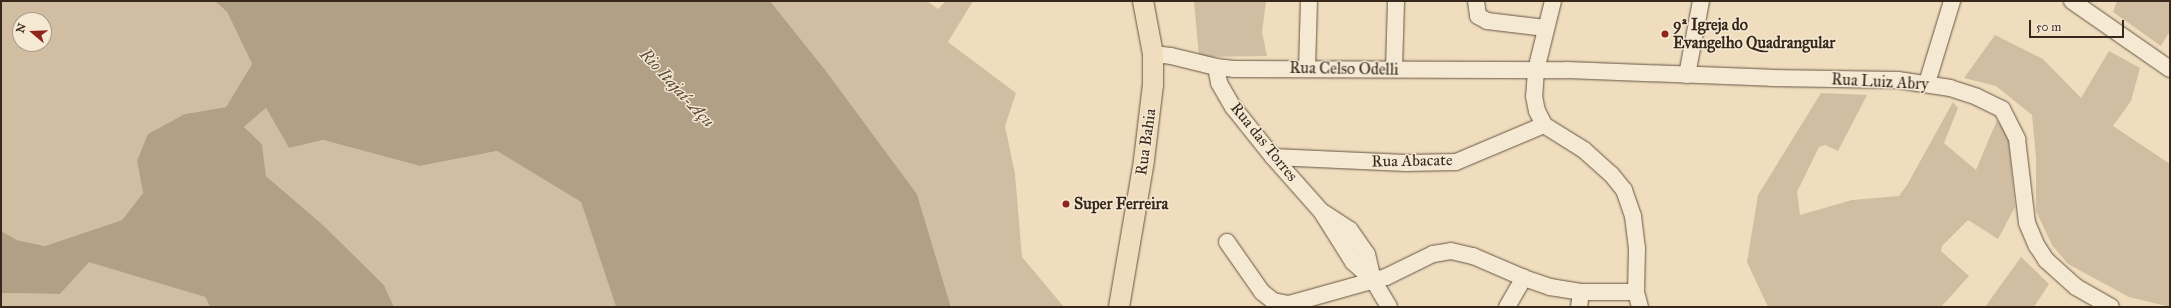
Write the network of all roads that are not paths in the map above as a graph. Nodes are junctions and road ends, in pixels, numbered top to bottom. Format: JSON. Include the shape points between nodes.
{"nodes":[{"id":1,"x":1143,"y":1,"type":"edge"},
{"id":2,"x":1309,"y":1,"type":"edge"},
{"id":3,"x":1396,"y":1,"type":"edge"},
{"id":4,"x":1476,"y":1,"type":"edge"},
{"id":5,"x":1553,"y":1,"type":"edge"},
{"id":6,"x":1701,"y":1,"type":"edge"},
{"id":7,"x":1952,"y":1,"type":"edge"},
{"id":8,"x":2072,"y":1,"type":"edge"},
{"id":9,"x":1546,"y":28,"type":"junction"},
{"id":10,"x":1153,"y":54,"type":"junction"},
{"id":11,"x":1216,"y":68,"type":"junction"},
{"id":12,"x":1307,"y":68,"type":"junction"},
{"id":13,"x":1394,"y":69,"type":"junction"},
{"id":14,"x":2170,"y":69,"type":"edge"},
{"id":15,"x":1536,"y":70,"type":"junction"},
{"id":16,"x":1687,"y":75,"type":"junction"},
{"id":17,"x":1927,"y":83,"type":"junction"},
{"id":18,"x":1544,"y":126,"type":"junction"},
{"id":19,"x":1273,"y":157,"type":"junction"},
{"id":20,"x":1227,"y":242,"type":"dead end"},
{"id":21,"x":1524,"y":278,"type":"junction"},
{"id":22,"x":1373,"y":280,"type":"junction"},
{"id":23,"x":1580,"y":300,"type":"edge"},
{"id":24,"x":1638,"y":300,"type":"edge"},
{"id":25,"x":1119,"y":307,"type":"edge"},
{"id":26,"x":1389,"y":307,"type":"edge"},
{"id":27,"x":1507,"y":307,"type":"edge"},
{"id":28,"x":2111,"y":307,"type":"edge"}],
"edges":[{"from":1,"to":10,"type":"main road","name":"Rua Bahia"},
{"from":2,"to":12,"type":"street"},
{"from":3,"to":13,"type":"street"},
{"from":4,"to":9,"type":"street","via":[[1478,16],[1487,21]]},
{"from":5,"to":9,"type":"street"},
{"from":6,"to":16,"type":"street"},
{"from":7,"to":17,"type":"street"},
{"from":8,"to":14,"type":"street"},
{"from":9,"to":15,"type":"street"},
{"from":10,"to":11,"type":"street","name":"Rua Celso Odelli"},
{"from":10,"to":25,"type":"main road","name":"Rua Bahia","via":[[1149,124]]},
{"from":11,"to":12,"type":"street","name":"Rua Celso Odelli"},
{"from":11,"to":19,"type":"street","name":"Rua das Torres","via":[[1219,83],[1233,107]]},
{"from":12,"to":13,"type":"street","name":"Rua Celso Odelli"},
{"from":13,"to":15,"type":"street","name":"Rua Celso Odelli"},
{"from":15,"to":16,"type":"street","name":"Rua Luiz Abry"},
{"from":15,"to":18,"type":"street","via":[[1534,96]]},
{"from":16,"to":17,"type":"street","name":"Rua Luiz Abry"},
{"from":17,"to":28,"type":"street","name":"Rua Luiz Abry","via":[[1977,97],[2002,109],[2017,138],[2027,223],[2037,246],[2046,260],[2076,287]]},
{"from":18,"to":19,"type":"street","name":"Rua Abacate","via":[[1456,162],[1406,163]]},
{"from":18,"to":24,"type":"street","via":[[1584,150],[1611,174],[1624,190],[1633,216],[1637,248]]},
{"from":19,"to":22,"type":"street","name":"Rua das Torres","via":[[1321,211],[1353,262]]},
{"from":20,"to":22,"type":"street","via":[[1262,292],[1273,301],[1289,304]]},
{"from":21,"to":22,"type":"street","via":[[1473,256],[1451,251],[1433,254],[1386,277]]},
{"from":21,"to":23,"type":"street"},
{"from":21,"to":27,"type":"street"},
{"from":22,"to":26,"type":"street","name":"Rua das Torres"},
{"from":23,"to":24,"type":"street"}]}
